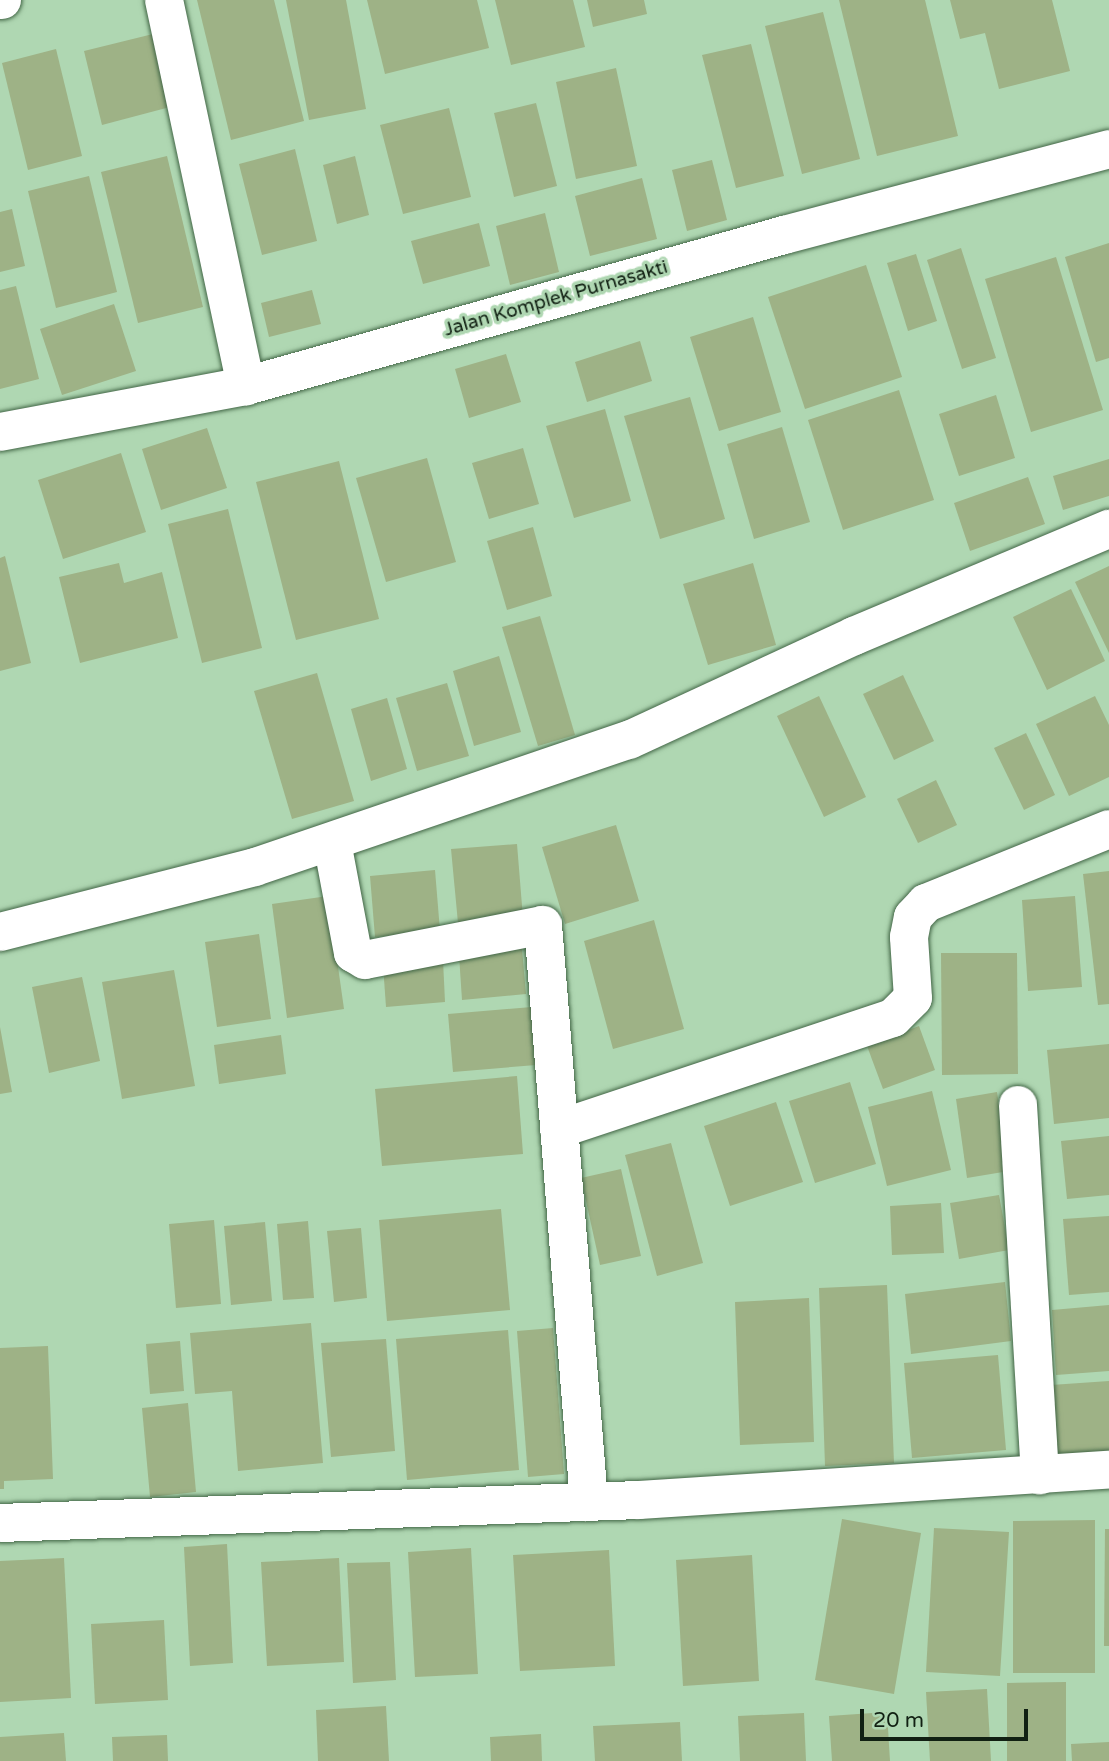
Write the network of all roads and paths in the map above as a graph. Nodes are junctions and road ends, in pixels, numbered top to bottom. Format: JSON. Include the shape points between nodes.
{"nodes":[{"id":1,"x":164,"y":0,"type":"edge"},
{"id":2,"x":1109,"y":149,"type":"edge"},
{"id":3,"x":246,"y":387,"type":"junction"},
{"id":4,"x":0,"y":432,"type":"edge"},
{"id":5,"x":1109,"y":529,"type":"edge"},
{"id":6,"x":1109,"y":829,"type":"edge"},
{"id":7,"x":332,"y":842,"type":"junction"},
{"id":8,"x":0,"y":932,"type":"edge"},
{"id":9,"x":1018,"y":1105,"type":"dead end"},
{"id":10,"x":559,"y":1129,"type":"junction"},
{"id":11,"x":1109,"y":1470,"type":"edge"},
{"id":12,"x":1040,"y":1475,"type":"junction"},
{"id":13,"x":589,"y":1502,"type":"junction"},
{"id":14,"x":0,"y":1523,"type":"edge"}],
"edges":[{"from":1,"to":3,"type":"street"},
{"from":2,"to":3,"type":"street","name":"Jalan Komplek Purnasakti","via":[[771,238]]},
{"from":3,"to":4,"type":"street","name":"Jalan Komplek Purnasakti"},
{"from":5,"to":7,"type":"street","via":[[854,636],[629,740]]},
{"from":6,"to":10,"type":"street","via":[[926,903],[912,916],[909,937],[913,998],[893,1018]]},
{"from":7,"to":8,"type":"street","via":[[256,867]]},
{"from":7,"to":10,"type":"street","via":[[353,953],[365,960],[543,925]]},
{"from":9,"to":12,"type":"street"},
{"from":10,"to":13,"type":"street"},
{"from":11,"to":12,"type":"street"},
{"from":12,"to":13,"type":"street"},
{"from":13,"to":14,"type":"street"}]}
